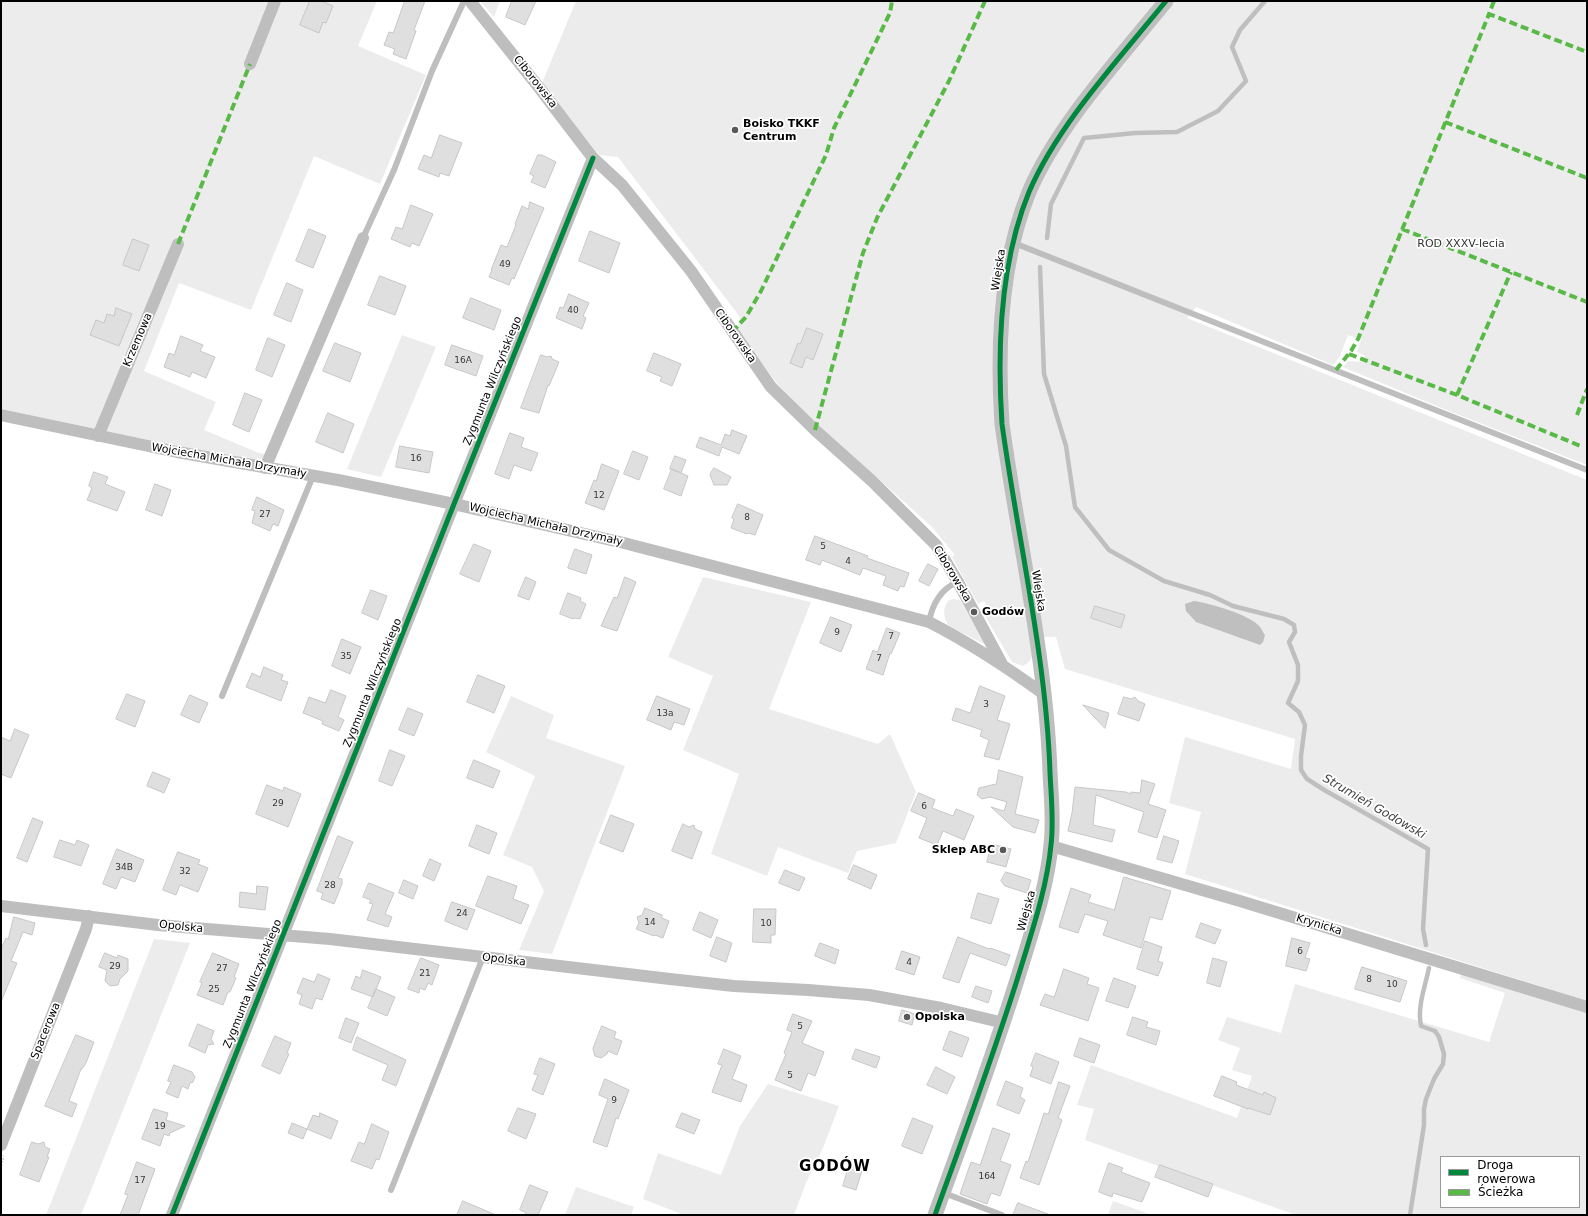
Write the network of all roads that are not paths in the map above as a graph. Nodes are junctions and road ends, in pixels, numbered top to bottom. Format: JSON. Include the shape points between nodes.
{"nodes":[{"id":1,"x":275,"y":1,"type":"edge"},
{"id":2,"x":464,"y":1,"type":"edge"},
{"id":3,"x":470,"y":1,"type":"edge"},
{"id":4,"x":1166,"y":1,"type":"edge"},
{"id":5,"x":250,"y":64,"type":"dead end"},
{"id":6,"x":593,"y":158,"type":"junction"},
{"id":7,"x":363,"y":238,"type":"joint"},
{"id":8,"x":1013,"y":242,"type":"junction"},
{"id":9,"x":178,"y":244,"type":"dead end"},
{"id":10,"x":1,"y":415,"type":"edge"},
{"id":11,"x":98,"y":436,"type":"junction"},
{"id":12,"x":265,"y":468,"type":"junction"},
{"id":13,"x":1587,"y":470,"type":"edge"},
{"id":14,"x":313,"y":476,"type":"junction"},
{"id":15,"x":454,"y":504,"type":"junction"},
{"id":16,"x":958,"y":582,"type":"junction"},
{"id":17,"x":929,"y":622,"type":"junction"},
{"id":18,"x":1003,"y":665,"type":"junction"},
{"id":19,"x":1045,"y":695,"type":"junction"},
{"id":20,"x":222,"y":696,"type":"dead end"},
{"id":21,"x":1051,"y":846,"type":"junction"},
{"id":22,"x":1,"y":906,"type":"edge"},
{"id":23,"x":89,"y":916,"type":"junction"},
{"id":24,"x":283,"y":935,"type":"junction"},
{"id":25,"x":483,"y":957,"type":"junction"},
{"id":26,"x":1587,"y":1007,"type":"edge"},
{"id":27,"x":1004,"y":1023,"type":"junction"},
{"id":28,"x":3,"y":1149,"type":"edge"},
{"id":29,"x":391,"y":1190,"type":"dead end"},
{"id":30,"x":943,"y":1193,"type":"junction"},
{"id":31,"x":172,"y":1215,"type":"edge"},
{"id":32,"x":935,"y":1215,"type":"edge"},
{"id":33,"x":1002,"y":1215,"type":"edge"}],
"edges":[{"from":1,"to":5,"type":"street"},
{"from":2,"to":7,"type":"lane"},
{"from":3,"to":6,"type":"street","name":"Ciborowska"},
{"from":4,"to":8,"type":"street","name":"Wiejska","via":[[1066,127],[1029,192]]},
{"from":6,"to":15,"type":"street","name":"Zygmunta Wilczyńskiego"},
{"from":6,"to":16,"type":"street","name":"Ciborowska","via":[[622,185],[691,271],[771,387],[936,545]]},
{"from":7,"to":12,"type":"street"},
{"from":8,"to":13,"type":"lane"},
{"from":8,"to":19,"type":"street","name":"Wiejska","via":[[1003,308],[1000,393],[1002,424]]},
{"from":9,"to":11,"type":"street","name":"Krzemowa"},
{"from":10,"to":11,"type":"street","name":"Wojciecha Michała Drzymały"},
{"from":11,"to":12,"type":"street","name":"Wojciecha Michała Drzymały"},
{"from":12,"to":14,"type":"street","name":"Wojciecha Michała Drzymały"},
{"from":14,"to":15,"type":"street","name":"Wojciecha Michała Drzymały"},
{"from":14,"to":20,"type":"lane"},
{"from":15,"to":17,"type":"street","name":"Wojciecha Michała Drzymały","via":[[624,543]]},
{"from":15,"to":24,"type":"street","name":"Zygmunta Wilczyńskiego"},
{"from":16,"to":17,"type":"lane","via":[[951,584],[934,605]]},
{"from":16,"to":18,"type":"street","name":"Ciborowska"},
{"from":17,"to":18,"type":"street","name":"Wojciecha Michała Drzymały"},
{"from":18,"to":19,"type":"street","name":"Wojciecha Michała Drzymały"},
{"from":19,"to":21,"type":"street","name":"Wiejska","via":[[1050,765]]},
{"from":21,"to":26,"type":"street","name":"Krynicka"},
{"from":21,"to":27,"type":"street","name":"Wiejska","via":[[1040,905]]},
{"from":22,"to":23,"type":"street","name":"Opolska"},
{"from":23,"to":24,"type":"street","name":"Opolska"},
{"from":23,"to":28,"type":"street","name":"Spacerowa"},
{"from":24,"to":25,"type":"street","name":"Opolska"},
{"from":24,"to":31,"type":"street","name":"Zygmunta Wilczyńskiego"},
{"from":25,"to":27,"type":"street","name":"Opolska","via":[[720,985],[869,995]]},
{"from":25,"to":29,"type":"lane"},
{"from":27,"to":30,"type":"street","name":"Wiejska"},
{"from":30,"to":32,"type":"street","name":"Wiejska"},
{"from":30,"to":33,"type":"lane"}]}
